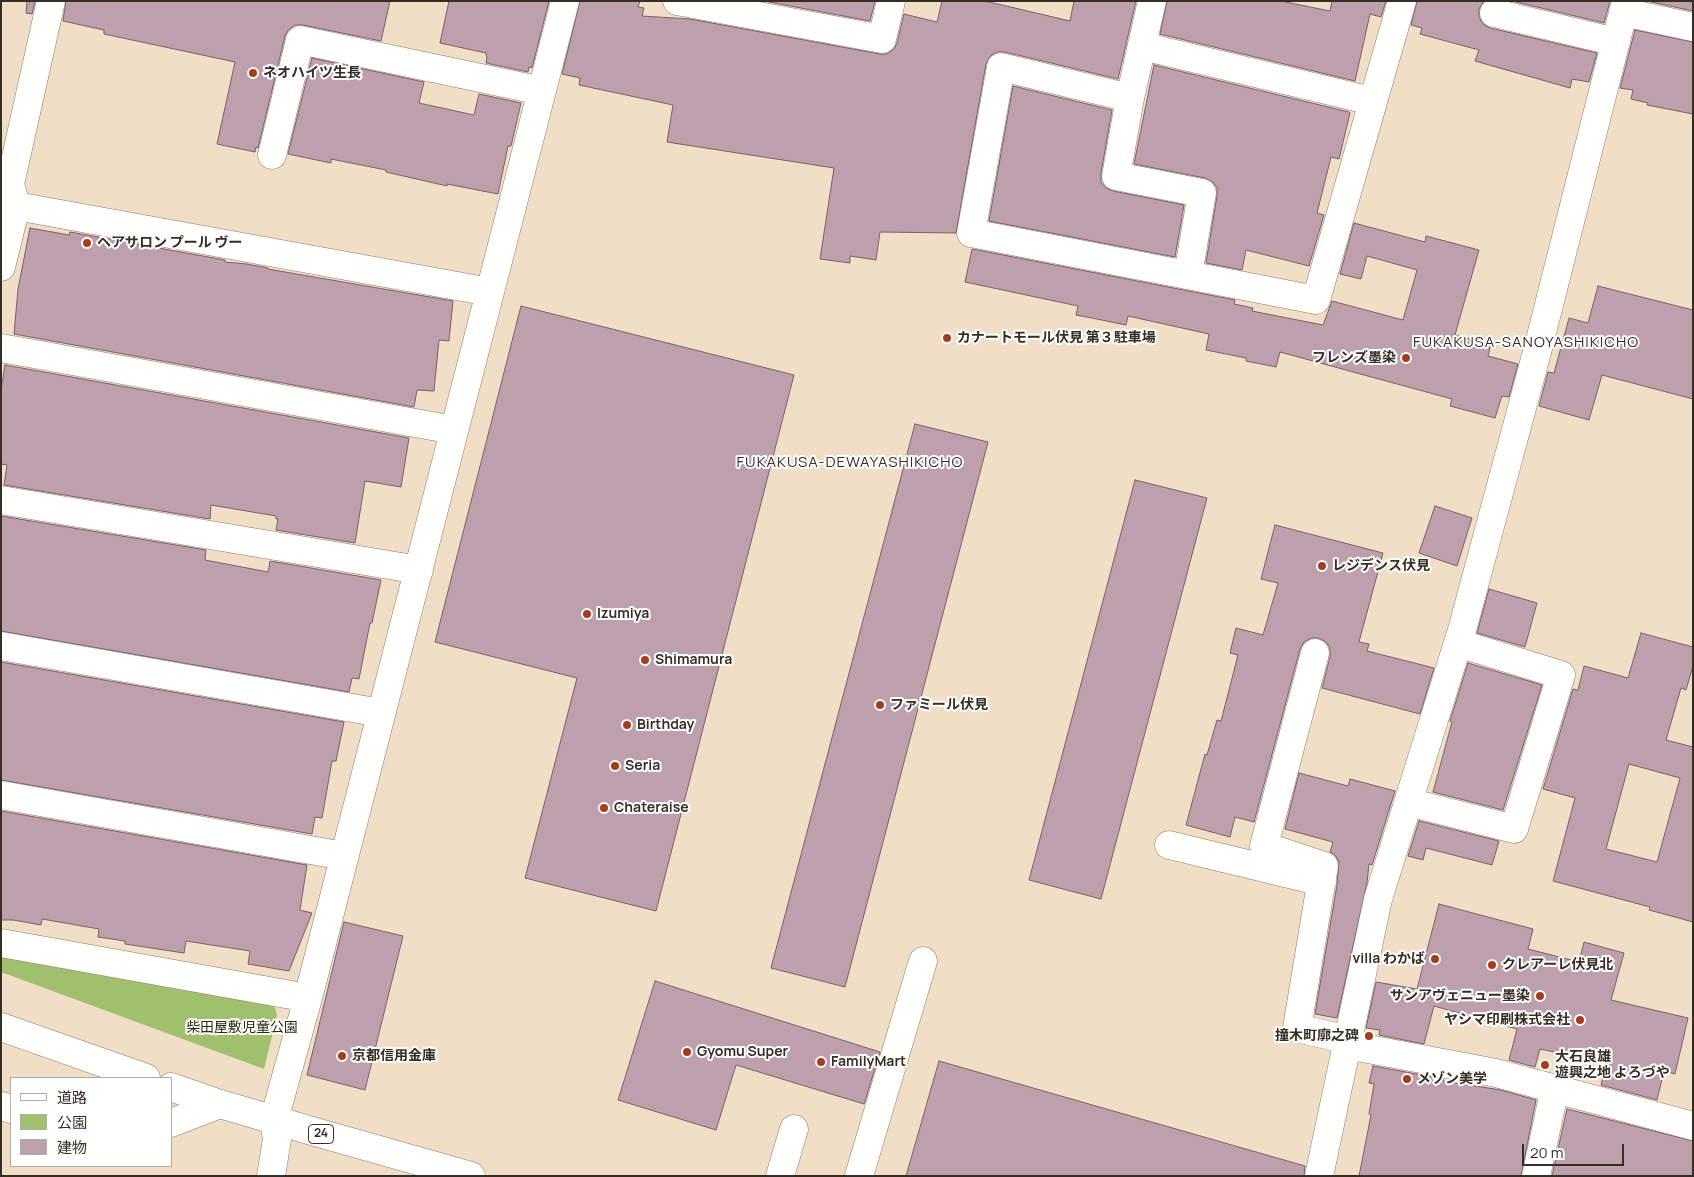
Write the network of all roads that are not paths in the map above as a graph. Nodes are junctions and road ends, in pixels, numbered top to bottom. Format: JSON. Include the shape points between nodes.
{"nodes":[{"id":1,"x":51,"y":1,"type":"edge"},
{"id":2,"x":565,"y":1,"type":"edge"},
{"id":3,"x":677,"y":1,"type":"edge"},
{"id":4,"x":891,"y":1,"type":"edge"},
{"id":5,"x":1152,"y":1,"type":"edge"},
{"id":6,"x":1402,"y":1,"type":"edge"},
{"id":7,"x":1625,"y":7,"type":"edge"},
{"id":8,"x":1494,"y":13,"type":"dead end"},
{"id":9,"x":1693,"y":27,"type":"edge"},
{"id":10,"x":1616,"y":42,"type":"junction"},
{"id":11,"x":1142,"y":46,"type":"junction"},
{"id":12,"x":542,"y":91,"type":"junction"},
{"id":13,"x":1130,"y":98,"type":"junction"},
{"id":14,"x":1372,"y":101,"type":"junction"},
{"id":15,"x":272,"y":155,"type":"dead end"},
{"id":16,"x":16,"y":206,"type":"junction"},
{"id":17,"x":1,"y":267,"type":"edge"},
{"id":18,"x":1188,"y":275,"type":"junction"},
{"id":19,"x":490,"y":292,"type":"junction"},
{"id":20,"x":1,"y":348,"type":"edge"},
{"id":21,"x":454,"y":430,"type":"junction"},
{"id":22,"x":1,"y":500,"type":"edge"},
{"id":23,"x":419,"y":570,"type":"junction"},
{"id":24,"x":1458,"y":643,"type":"junction"},
{"id":25,"x":1,"y":646,"type":"edge"},
{"id":26,"x":1316,"y":653,"type":"dead end"},
{"id":27,"x":381,"y":713,"type":"junction"},
{"id":28,"x":1,"y":795,"type":"edge"},
{"id":29,"x":1408,"y":802,"type":"junction"},
{"id":30,"x":1169,"y":845,"type":"dead end"},
{"id":31,"x":344,"y":856,"type":"junction"},
{"id":32,"x":1322,"y":882,"type":"junction"},
{"id":33,"x":1,"y":943,"type":"edge"},
{"id":34,"x":923,"y":961,"type":"dead end"},
{"id":35,"x":308,"y":998,"type":"junction"},
{"id":36,"x":1,"y":1027,"type":"edge"},
{"id":37,"x":1347,"y":1042,"type":"junction"},
{"id":38,"x":143,"y":1077,"type":"edge"},
{"id":39,"x":172,"y":1087,"type":"edge"},
{"id":40,"x":1554,"y":1088,"type":"junction"},
{"id":41,"x":220,"y":1104,"type":"junction"},
{"id":42,"x":274,"y":1120,"type":"junction"},
{"id":43,"x":172,"y":1123,"type":"edge"},
{"id":44,"x":1693,"y":1126,"type":"edge"},
{"id":45,"x":794,"y":1129,"type":"dead end"},
{"id":46,"x":271,"y":1176,"type":"edge"},
{"id":47,"x":471,"y":1176,"type":"edge"},
{"id":48,"x":780,"y":1176,"type":"edge"},
{"id":49,"x":859,"y":1176,"type":"edge"},
{"id":50,"x":1318,"y":1176,"type":"edge"},
{"id":51,"x":1536,"y":1176,"type":"edge"}],
"edges":[{"from":1,"to":16,"type":"main road","via":[[10,184]]},
{"from":2,"to":12,"type":"main road"},
{"from":3,"to":4,"type":"main road","via":[[882,39]]},
{"from":5,"to":11,"type":"main road"},
{"from":6,"to":14,"type":"main road"},
{"from":7,"to":9,"type":"main road"},
{"from":7,"to":10,"type":"main road"},
{"from":8,"to":10,"type":"main road"},
{"from":10,"to":24,"type":"main road"},
{"from":11,"to":13,"type":"main road"},
{"from":11,"to":14,"type":"main road"},
{"from":12,"to":15,"type":"main road","via":[[300,40]]},
{"from":12,"to":19,"type":"main road"},
{"from":13,"to":18,"type":"main road","via":[[1116,176],[1202,193]]},
{"from":13,"to":18,"type":"main road","via":[[1001,67],[971,233]]},
{"from":14,"to":18,"type":"main road","via":[[1316,300]]},
{"from":16,"to":17,"type":"main road"},
{"from":16,"to":19,"type":"main road"},
{"from":19,"to":21,"type":"main road"},
{"from":20,"to":21,"type":"main road"},
{"from":21,"to":23,"type":"main road"},
{"from":22,"to":23,"type":"main road"},
{"from":23,"to":27,"type":"main road"},
{"from":24,"to":29,"type":"main road"},
{"from":24,"to":29,"type":"main road","via":[[1561,675],[1514,829]]},
{"from":25,"to":27,"type":"main road"},
{"from":26,"to":32,"type":"main road","via":[[1264,846],[1324,866]]},
{"from":27,"to":31,"type":"main road"},
{"from":28,"to":31,"type":"main road"},
{"from":29,"to":37,"type":"main road","via":[[1378,900]]},
{"from":30,"to":32,"type":"main road"},
{"from":31,"to":35,"type":"main road"},
{"from":32,"to":37,"type":"main road","via":[[1297,1028]]},
{"from":33,"to":35,"type":"main road"},
{"from":34,"to":49,"type":"main road"},
{"from":35,"to":42,"type":"main road"},
{"from":36,"to":38,"type":"main road"},
{"from":37,"to":40,"type":"main road"},
{"from":37,"to":50,"type":"main road"},
{"from":39,"to":41,"type":"main road","number":"24"},
{"from":40,"to":44,"type":"main road"},
{"from":40,"to":51,"type":"main road"},
{"from":41,"to":42,"type":"main road","number":"24"},
{"from":41,"to":43,"type":"main road"},
{"from":42,"to":46,"type":"main road","via":[[277,1139]]},
{"from":42,"to":47,"type":"main road","number":"24"},
{"from":45,"to":48,"type":"main road"}]}
